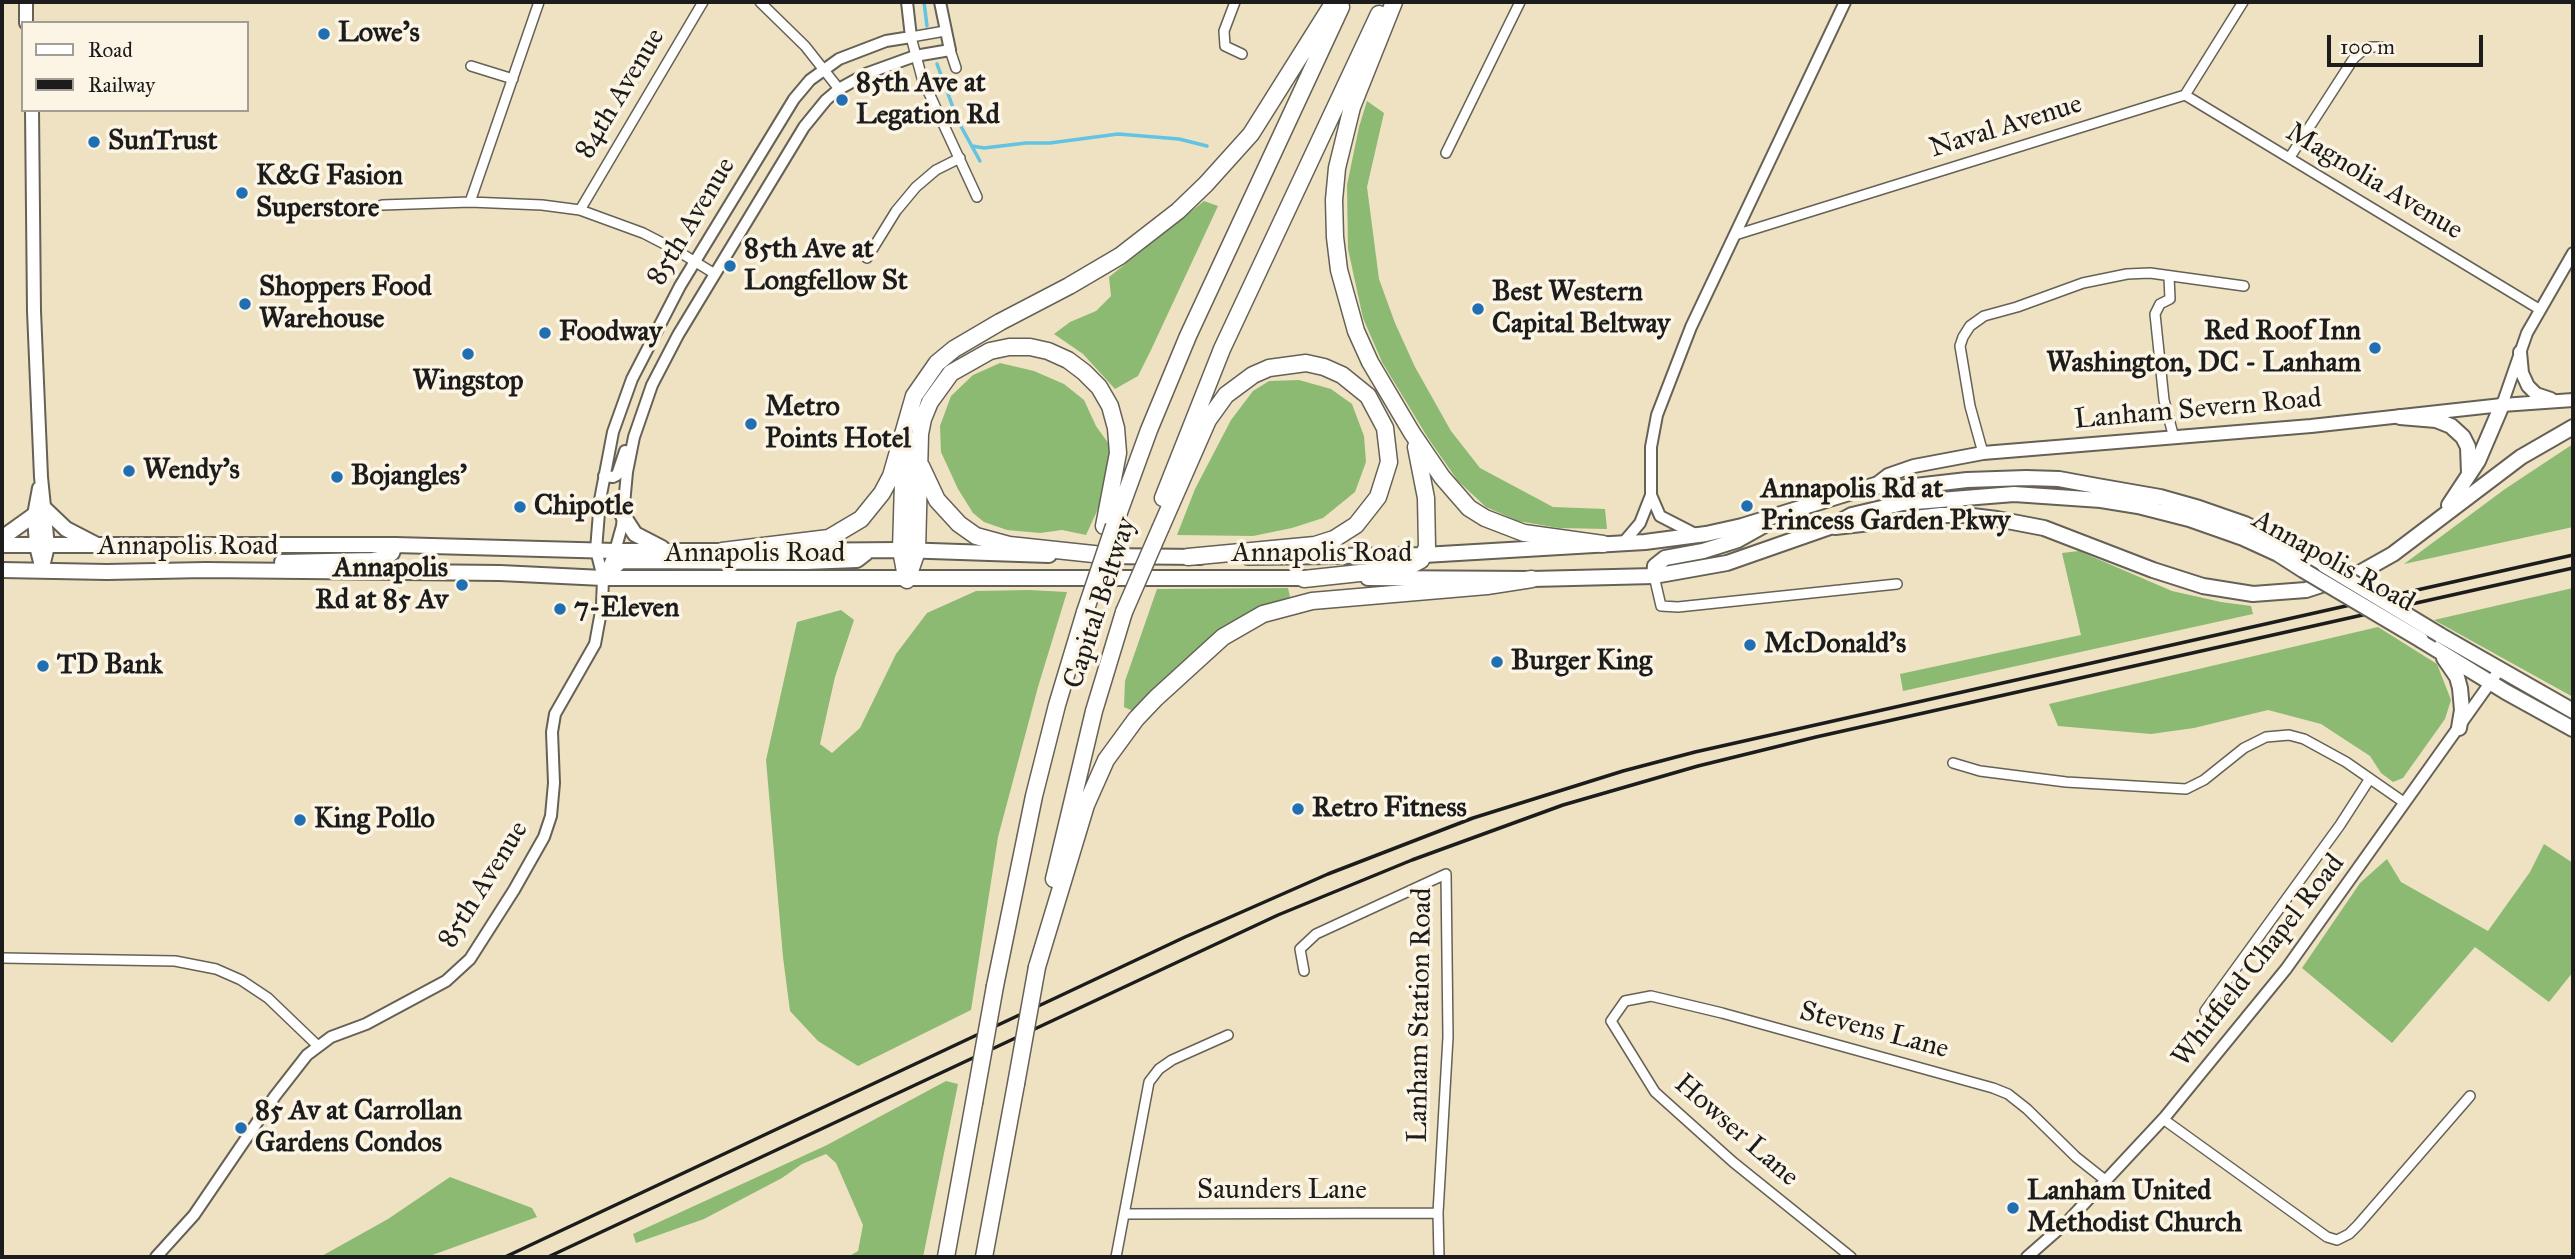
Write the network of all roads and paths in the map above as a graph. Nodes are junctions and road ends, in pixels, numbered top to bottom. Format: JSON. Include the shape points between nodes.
{"nodes":[{"id":1,"x":26,"y":2,"type":"edge"},
{"id":2,"x":539,"y":2,"type":"edge"},
{"id":3,"x":703,"y":2,"type":"edge"},
{"id":4,"x":760,"y":2,"type":"edge"},
{"id":5,"x":907,"y":2,"type":"edge"},
{"id":6,"x":940,"y":2,"type":"edge"},
{"id":7,"x":1236,"y":2,"type":"edge"},
{"id":8,"x":1334,"y":2,"type":"edge"},
{"id":9,"x":1344,"y":2,"type":"edge"},
{"id":10,"x":1384,"y":2,"type":"edge"},
{"id":11,"x":1394,"y":2,"type":"edge"},
{"id":12,"x":1520,"y":2,"type":"edge"},
{"id":13,"x":1845,"y":2,"type":"edge"},
{"id":14,"x":2243,"y":2,"type":"edge"},
{"id":15,"x":26,"y":21,"type":"edge"},
{"id":16,"x":945,"y":31,"type":"junction"},
{"id":17,"x":911,"y":37,"type":"junction"},
{"id":18,"x":2381,"y":47,"type":"dead end"},
{"id":19,"x":950,"y":50,"type":"junction"},
{"id":20,"x":1242,"y":54,"type":"dead end"},
{"id":21,"x":915,"y":56,"type":"junction"},
{"id":22,"x":471,"y":66,"type":"dead end"},
{"id":23,"x":956,"y":68,"type":"dead end"},
{"id":24,"x":823,"y":69,"type":"junction"},
{"id":25,"x":513,"y":79,"type":"junction"},
{"id":26,"x":839,"y":89,"type":"junction"},
{"id":27,"x":2185,"y":95,"type":"junction"},
{"id":28,"x":32,"y":112,"type":"edge"},
{"id":29,"x":1446,"y":153,"type":"dead end"},
{"id":30,"x":2290,"y":157,"type":"junction"},
{"id":31,"x":960,"y":158,"type":"junction"},
{"id":32,"x":977,"y":197,"type":"dead end"},
{"id":33,"x":470,"y":202,"type":"junction"},
{"id":34,"x":382,"y":205,"type":"dead end"},
{"id":35,"x":580,"y":210,"type":"junction"},
{"id":36,"x":1735,"y":234,"type":"junction"},
{"id":37,"x":2573,"y":254,"type":"edge"},
{"id":38,"x":867,"y":258,"type":"dead end"},
{"id":39,"x":694,"y":262,"type":"junction"},
{"id":40,"x":715,"y":274,"type":"junction"},
{"id":41,"x":2169,"y":277,"type":"junction"},
{"id":42,"x":2244,"y":286,"type":"dead end"},
{"id":43,"x":2539,"y":309,"type":"junction"},
{"id":44,"x":2519,"y":352,"type":"junction"},
{"id":45,"x":2569,"y":401,"type":"edge"},
{"id":46,"x":2502,"y":405,"type":"junction"},
{"id":47,"x":2400,"y":417,"type":"junction"},
{"id":48,"x":2573,"y":427,"type":"edge"},
{"id":49,"x":636,"y":430,"type":"junction"},
{"id":50,"x":904,"y":432,"type":"junction"},
{"id":51,"x":1412,"y":433,"type":"junction"},
{"id":52,"x":2174,"y":438,"type":"junction"},
{"id":53,"x":1983,"y":453,"type":"junction"},
{"id":54,"x":920,"y":463,"type":"junction"},
{"id":55,"x":604,"y":476,"type":"junction"},
{"id":56,"x":2469,"y":478,"type":"junction"},
{"id":57,"x":1875,"y":485,"type":"junction"},
{"id":58,"x":1651,"y":495,"type":"junction"},
{"id":59,"x":1788,"y":511,"type":"junction"},
{"id":60,"x":40,"y":512,"type":"junction"},
{"id":61,"x":622,"y":514,"type":"junction"},
{"id":62,"x":1109,"y":526,"type":"junction"},
{"id":63,"x":1157,"y":527,"type":"junction"},
{"id":64,"x":1830,"y":527,"type":"junction"},
{"id":65,"x":2429,"y":527,"type":"junction"},
{"id":66,"x":1698,"y":535,"type":"junction"},
{"id":67,"x":2,"y":538,"type":"edge"},
{"id":68,"x":1623,"y":543,"type":"junction"},
{"id":69,"x":1604,"y":544,"type":"junction"},
{"id":70,"x":2,"y":545,"type":"edge"},
{"id":71,"x":395,"y":545,"type":"junction"},
{"id":72,"x":42,"y":546,"type":"junction"},
{"id":73,"x":99,"y":546,"type":"junction"},
{"id":74,"x":596,"y":550,"type":"junction"},
{"id":75,"x":869,"y":550,"type":"junction"},
{"id":76,"x":909,"y":550,"type":"junction"},
{"id":77,"x":615,"y":551,"type":"junction"},
{"id":78,"x":670,"y":551,"type":"junction"},
{"id":79,"x":722,"y":551,"type":"junction"},
{"id":80,"x":1424,"y":555,"type":"junction"},
{"id":81,"x":1112,"y":556,"type":"junction"},
{"id":82,"x":1188,"y":557,"type":"junction"},
{"id":83,"x":2,"y":570,"type":"edge"},
{"id":84,"x":42,"y":571,"type":"junction"},
{"id":85,"x":233,"y":571,"type":"junction"},
{"id":86,"x":1654,"y":576,"type":"junction"},
{"id":87,"x":603,"y":578,"type":"junction"},
{"id":88,"x":1304,"y":579,"type":"junction"},
{"id":89,"x":1532,"y":579,"type":"junction"},
{"id":90,"x":907,"y":580,"type":"junction"},
{"id":91,"x":1897,"y":584,"type":"dead end"},
{"id":92,"x":2439,"y":651,"type":"junction"},
{"id":93,"x":2500,"y":669,"type":"junction"},
{"id":94,"x":2491,"y":683,"type":"junction"},
{"id":95,"x":2573,"y":711,"type":"edge"},
{"id":96,"x":2459,"y":728,"type":"junction"},
{"id":97,"x":2573,"y":729,"type":"edge"},
{"id":98,"x":1953,"y":763,"type":"dead end"},
{"id":99,"x":2369,"y":779,"type":"junction"},
{"id":100,"x":2405,"y":803,"type":"junction"},
{"id":101,"x":2,"y":958,"type":"edge"},
{"id":102,"x":1037,"y":967,"type":"junction"},
{"id":103,"x":1304,"y":971,"type":"dead end"},
{"id":104,"x":2205,"y":1011,"type":"dead end"},
{"id":105,"x":1611,"y":1021,"type":"joint"},
{"id":106,"x":1227,"y":1035,"type":"dead end"},
{"id":107,"x":318,"y":1046,"type":"junction"},
{"id":108,"x":2470,"y":1096,"type":"dead end"},
{"id":109,"x":2163,"y":1119,"type":"junction"},
{"id":110,"x":2105,"y":1180,"type":"junction"},
{"id":111,"x":1438,"y":1213,"type":"junction"},
{"id":112,"x":1125,"y":1214,"type":"junction"},
{"id":113,"x":156,"y":1257,"type":"edge"},
{"id":114,"x":946,"y":1257,"type":"edge"},
{"id":115,"x":984,"y":1257,"type":"edge"},
{"id":116,"x":1116,"y":1257,"type":"edge"},
{"id":117,"x":1439,"y":1257,"type":"edge"},
{"id":118,"x":1851,"y":1257,"type":"edge"},
{"id":119,"x":2027,"y":1257,"type":"edge"}],
"edges":[{"from":1,"to":15,"type":"main road"},
{"from":2,"to":25,"type":"street"},
{"from":3,"to":35,"type":"street","name":"84th Avenue"},
{"from":4,"to":24,"type":"street"},
{"from":5,"to":17,"type":"street"},
{"from":6,"to":16,"type":"street"},
{"from":7,"to":20,"type":"street","via":[[1224,32],[1225,46]]},
{"from":8,"to":50,"type":"highway","via":[[1268,110],[1206,184],[1120,256],[954,349],[924,379]]},
{"from":9,"to":62,"type":"highway","name":"Capital Beltway","via":[[1188,336]]},
{"from":10,"to":63,"type":"highway","name":"Capital Beltway","via":[[1222,349],[1185,440]]},
{"from":11,"to":51,"type":"highway","via":[[1343,139],[1334,200],[1335,237],[1356,331]]},
{"from":12,"to":29,"type":"street"},
{"from":13,"to":36,"type":"street"},
{"from":14,"to":27,"type":"street"},
{"from":16,"to":17,"type":"street","name":"85th Avenue"},
{"from":16,"to":19,"type":"street"},
{"from":17,"to":21,"type":"street"},
{"from":17,"to":24,"type":"street","name":"85th Avenue","via":[[858,50]]},
{"from":18,"to":30,"type":"street","via":[[2367,47],[2354,58]]},
{"from":19,"to":21,"type":"street","name":"85th Avenue"},
{"from":19,"to":23,"type":"street"},
{"from":21,"to":26,"type":"street","name":"85th Avenue"},
{"from":21,"to":31,"type":"street"},
{"from":22,"to":25,"type":"street"},
{"from":24,"to":26,"type":"street"},
{"from":24,"to":39,"type":"street","name":"85th Avenue","via":[[786,110]]},
{"from":25,"to":33,"type":"street"},
{"from":26,"to":40,"type":"street","name":"85th Avenue","via":[[804,127]]},
{"from":27,"to":30,"type":"street","name":"Magnolia Avenue"},
{"from":27,"to":36,"type":"street","name":"Naval Avenue"},
{"from":28,"to":60,"type":"main road"},
{"from":30,"to":43,"type":"street","name":"Magnolia Avenue"},
{"from":31,"to":32,"type":"street"},
{"from":31,"to":38,"type":"street","via":[[916,187]]},
{"from":33,"to":34,"type":"street"},
{"from":33,"to":35,"type":"street"},
{"from":35,"to":39,"type":"street","via":[[643,233]]},
{"from":36,"to":58,"type":"street","via":[[1691,327],[1657,415],[1651,447]]},
{"from":37,"to":43,"type":"street"},
{"from":39,"to":40,"type":"street"},
{"from":39,"to":55,"type":"street","name":"85th Avenue","via":[[632,379],[613,432]]},
{"from":40,"to":49,"type":"street","name":"85th Avenue","via":[[664,361]]},
{"from":41,"to":42,"type":"street"},
{"from":41,"to":52,"type":"street","via":[[2170,299],[2160,304],[2155,314],[2164,400]]},
{"from":41,"to":53,"type":"street","via":[[2140,272],[2083,283],[1984,316],[1970,326],[1960,346]]},
{"from":43,"to":44,"type":"street"},
{"from":44,"to":45,"type":"main road","via":[[2531,391]]},
{"from":44,"to":46,"type":"street"},
{"from":45,"to":46,"type":"main road","name":"Lanham Severn Road"},
{"from":46,"to":47,"type":"main road","name":"Lanham Severn Road"},
{"from":46,"to":56,"type":"main road"},
{"from":47,"to":52,"type":"main road","name":"Lanham Severn Road"},
{"from":47,"to":56,"type":"main road","via":[[2441,421],[2457,431],[2469,452]]},
{"from":48,"to":65,"type":"main road","via":[[2521,457]]},
{"from":49,"to":55,"type":"street","via":[[617,475]]},
{"from":49,"to":61,"type":"street","name":"85th Avenue"},
{"from":50,"to":76,"type":"highway"},
{"from":50,"to":79,"type":"highway","via":[[882,494],[853,526],[829,538]]},
{"from":51,"to":69,"type":"highway","via":[[1456,496],[1485,518],[1524,533]]},
{"from":51,"to":80,"type":"highway","via":[[1426,498]]},
{"from":52,"to":53,"type":"main road","name":"Lanham Severn Road"},
{"from":53,"to":57,"type":"main road","name":"Lanham Severn Road","via":[[1924,463],[1888,475]]},
{"from":54,"to":62,"type":"highway","via":[[923,419],[951,373],[990,351],[1019,347],[1048,351],[1084,372],[1110,406],[1118,453]]},
{"from":54,"to":76,"type":"highway"},
{"from":54,"to":81,"type":"highway","via":[[937,500],[976,536],[1009,545]]},
{"from":55,"to":74,"type":"street","name":"85th Avenue"},
{"from":56,"to":65,"type":"main road"},
{"from":57,"to":59,"type":"main road","name":"Annapolis Road"},
{"from":57,"to":93,"type":"main road","name":"Annapolis Road","bridge":true,"via":[[1889,489],[2026,478],[2160,497],[2245,524]]},
{"from":58,"to":66,"type":"street","via":[[1660,516]]},
{"from":58,"to":68,"type":"street","via":[[1640,523]]},
{"from":59,"to":66,"type":"main road","name":"Annapolis Road"},
{"from":59,"to":86,"type":"main road","via":[[1738,540],[1665,558],[1656,566]]},
{"from":60,"to":67,"type":"main road"},
{"from":60,"to":72,"type":"main road"},
{"from":60,"to":73,"type":"main road"},
{"from":61,"to":77,"type":"street","name":"85th Avenue"},
{"from":61,"to":78,"type":"main road","via":[[635,534]]},
{"from":62,"to":114,"type":"highway","name":"Capital Beltway","bridge":true,"via":[[1034,796]]},
{"from":63,"to":82,"type":"highway","via":[[1208,420],[1226,395],[1253,375],[1306,363],[1342,375],[1368,396],[1385,428],[1389,462],[1378,496],[1356,524],[1315,545]]},
{"from":63,"to":102,"type":"highway","name":"Capital Beltway","bridge":true,"via":[[1124,612],[1094,711]]},
{"from":64,"to":65,"type":"main road","via":[[1941,515],[1997,519],[2080,540],[2184,582],[2253,594],[2306,590],[2361,572]]},
{"from":64,"to":86,"type":"main road","name":"Annapolis Road","via":[[1727,563]]},
{"from":64,"to":92,"type":"main road","name":"Annapolis Road","bridge":true,"via":[[1852,515],[1924,500],[2014,494],[2138,506],[2189,519],[2262,547]]},
{"from":66,"to":68,"type":"main road","name":"Annapolis Road"},
{"from":68,"to":69,"type":"main road","name":"Annapolis Road"},
{"from":69,"to":80,"type":"main road","name":"Annapolis Road"},
{"from":70,"to":72,"type":"main road","name":"Annapolis Road"},
{"from":71,"to":73,"type":"main road","name":"Annapolis Road"},
{"from":71,"to":74,"type":"main road","name":"Annapolis Road"},
{"from":71,"to":85,"type":"main road","via":[[385,558],[373,560],[264,563]]},
{"from":72,"to":73,"type":"main road","name":"Annapolis Road"},
{"from":72,"to":84,"type":"main road"},
{"from":74,"to":77,"type":"main road","name":"Annapolis Road"},
{"from":74,"to":87,"type":"street","name":"85th Avenue"},
{"from":75,"to":76,"type":"main road","name":"Annapolis Road"},
{"from":75,"to":79,"type":"main road","name":"Annapolis Road"},
{"from":75,"to":87,"type":"main road","via":[[857,560],[621,561]]},
{"from":76,"to":81,"type":"main road","name":"Annapolis Road"},
{"from":76,"to":90,"type":"highway"},
{"from":77,"to":78,"type":"main road","name":"Annapolis Road"},
{"from":77,"to":87,"type":"street","name":"85th Avenue"},
{"from":78,"to":79,"type":"main road","name":"Annapolis Road"},
{"from":80,"to":82,"type":"main road","name":"Annapolis Road"},
{"from":80,"to":88,"type":"highway","via":[[1406,569]]},
{"from":81,"to":82,"type":"main road","name":"Annapolis Road"},
{"from":83,"to":84,"type":"main road","name":"Annapolis Road"},
{"from":84,"to":85,"type":"main road","name":"Annapolis Road"},
{"from":85,"to":87,"type":"main road","name":"Annapolis Road"},
{"from":86,"to":89,"type":"main road","name":"Annapolis Road"},
{"from":86,"to":91,"type":"street","via":[[1661,606],[1678,607]]},
{"from":87,"to":90,"type":"main road","name":"Annapolis Road"},
{"from":87,"to":107,"type":"street","name":"85th Avenue","via":[[595,644],[555,714],[551,816],[514,890],[470,959],[446,981]]},
{"from":88,"to":89,"type":"main road","name":"Annapolis Road"},
{"from":88,"to":90,"type":"main road","name":"Annapolis Road"},
{"from":89,"to":102,"type":"highway","via":[[1312,601],[1263,614],[1223,637],[1136,719],[1106,760],[1086,805]]},
{"from":92,"to":94,"type":"main road","name":"Annapolis Road"},
{"from":92,"to":96,"type":"main road","via":[[2460,688]]},
{"from":93,"to":94,"type":"street","name":"Whitfield Chapel Road"},
{"from":93,"to":95,"type":"main road","name":"Annapolis Road"},
{"from":94,"to":96,"type":"street","name":"Whitfield Chapel Road"},
{"from":94,"to":97,"type":"main road","name":"Annapolis Road"},
{"from":96,"to":100,"type":"street","name":"Whitfield Chapel Road"},
{"from":98,"to":99,"type":"street","via":[[2066,782],[2186,789],[2256,742],[2289,735],[2346,762]]},
{"from":99,"to":100,"type":"street"},
{"from":99,"to":104,"type":"street"},
{"from":100,"to":109,"type":"street","name":"Whitfield Chapel Road","via":[[2286,969]]},
{"from":101,"to":107,"type":"street","via":[[176,961],[216,969],[268,998]]},
{"from":102,"to":115,"type":"highway","name":"Capital Beltway","bridge":true},
{"from":103,"to":111,"type":"street","name":"Lanham Station Road","via":[[1300,949],[1316,934],[1446,874],[1448,1037]]},
{"from":105,"to":110,"type":"street","name":"Stevens Lane","via":[[1625,1001],[1651,996],[1993,1088],[2027,1109]]},
{"from":105,"to":118,"type":"street","name":"Howser Lane","via":[[1646,1080],[1672,1110]]},
{"from":106,"to":112,"type":"street","via":[[1172,1059],[1149,1082]]},
{"from":107,"to":113,"type":"street","name":"85th Avenue","via":[[275,1096],[194,1215]]},
{"from":108,"to":109,"type":"street","via":[[2349,1234],[2337,1240]]},
{"from":109,"to":110,"type":"street","name":"Whitfield Chapel Road"},
{"from":110,"to":119,"type":"street","name":"Whitfield Chapel Road"},
{"from":111,"to":112,"type":"street","name":"Saunders Lane"},
{"from":111,"to":117,"type":"street","name":"Lanham Station Road"},
{"from":112,"to":116,"type":"street"}]}
